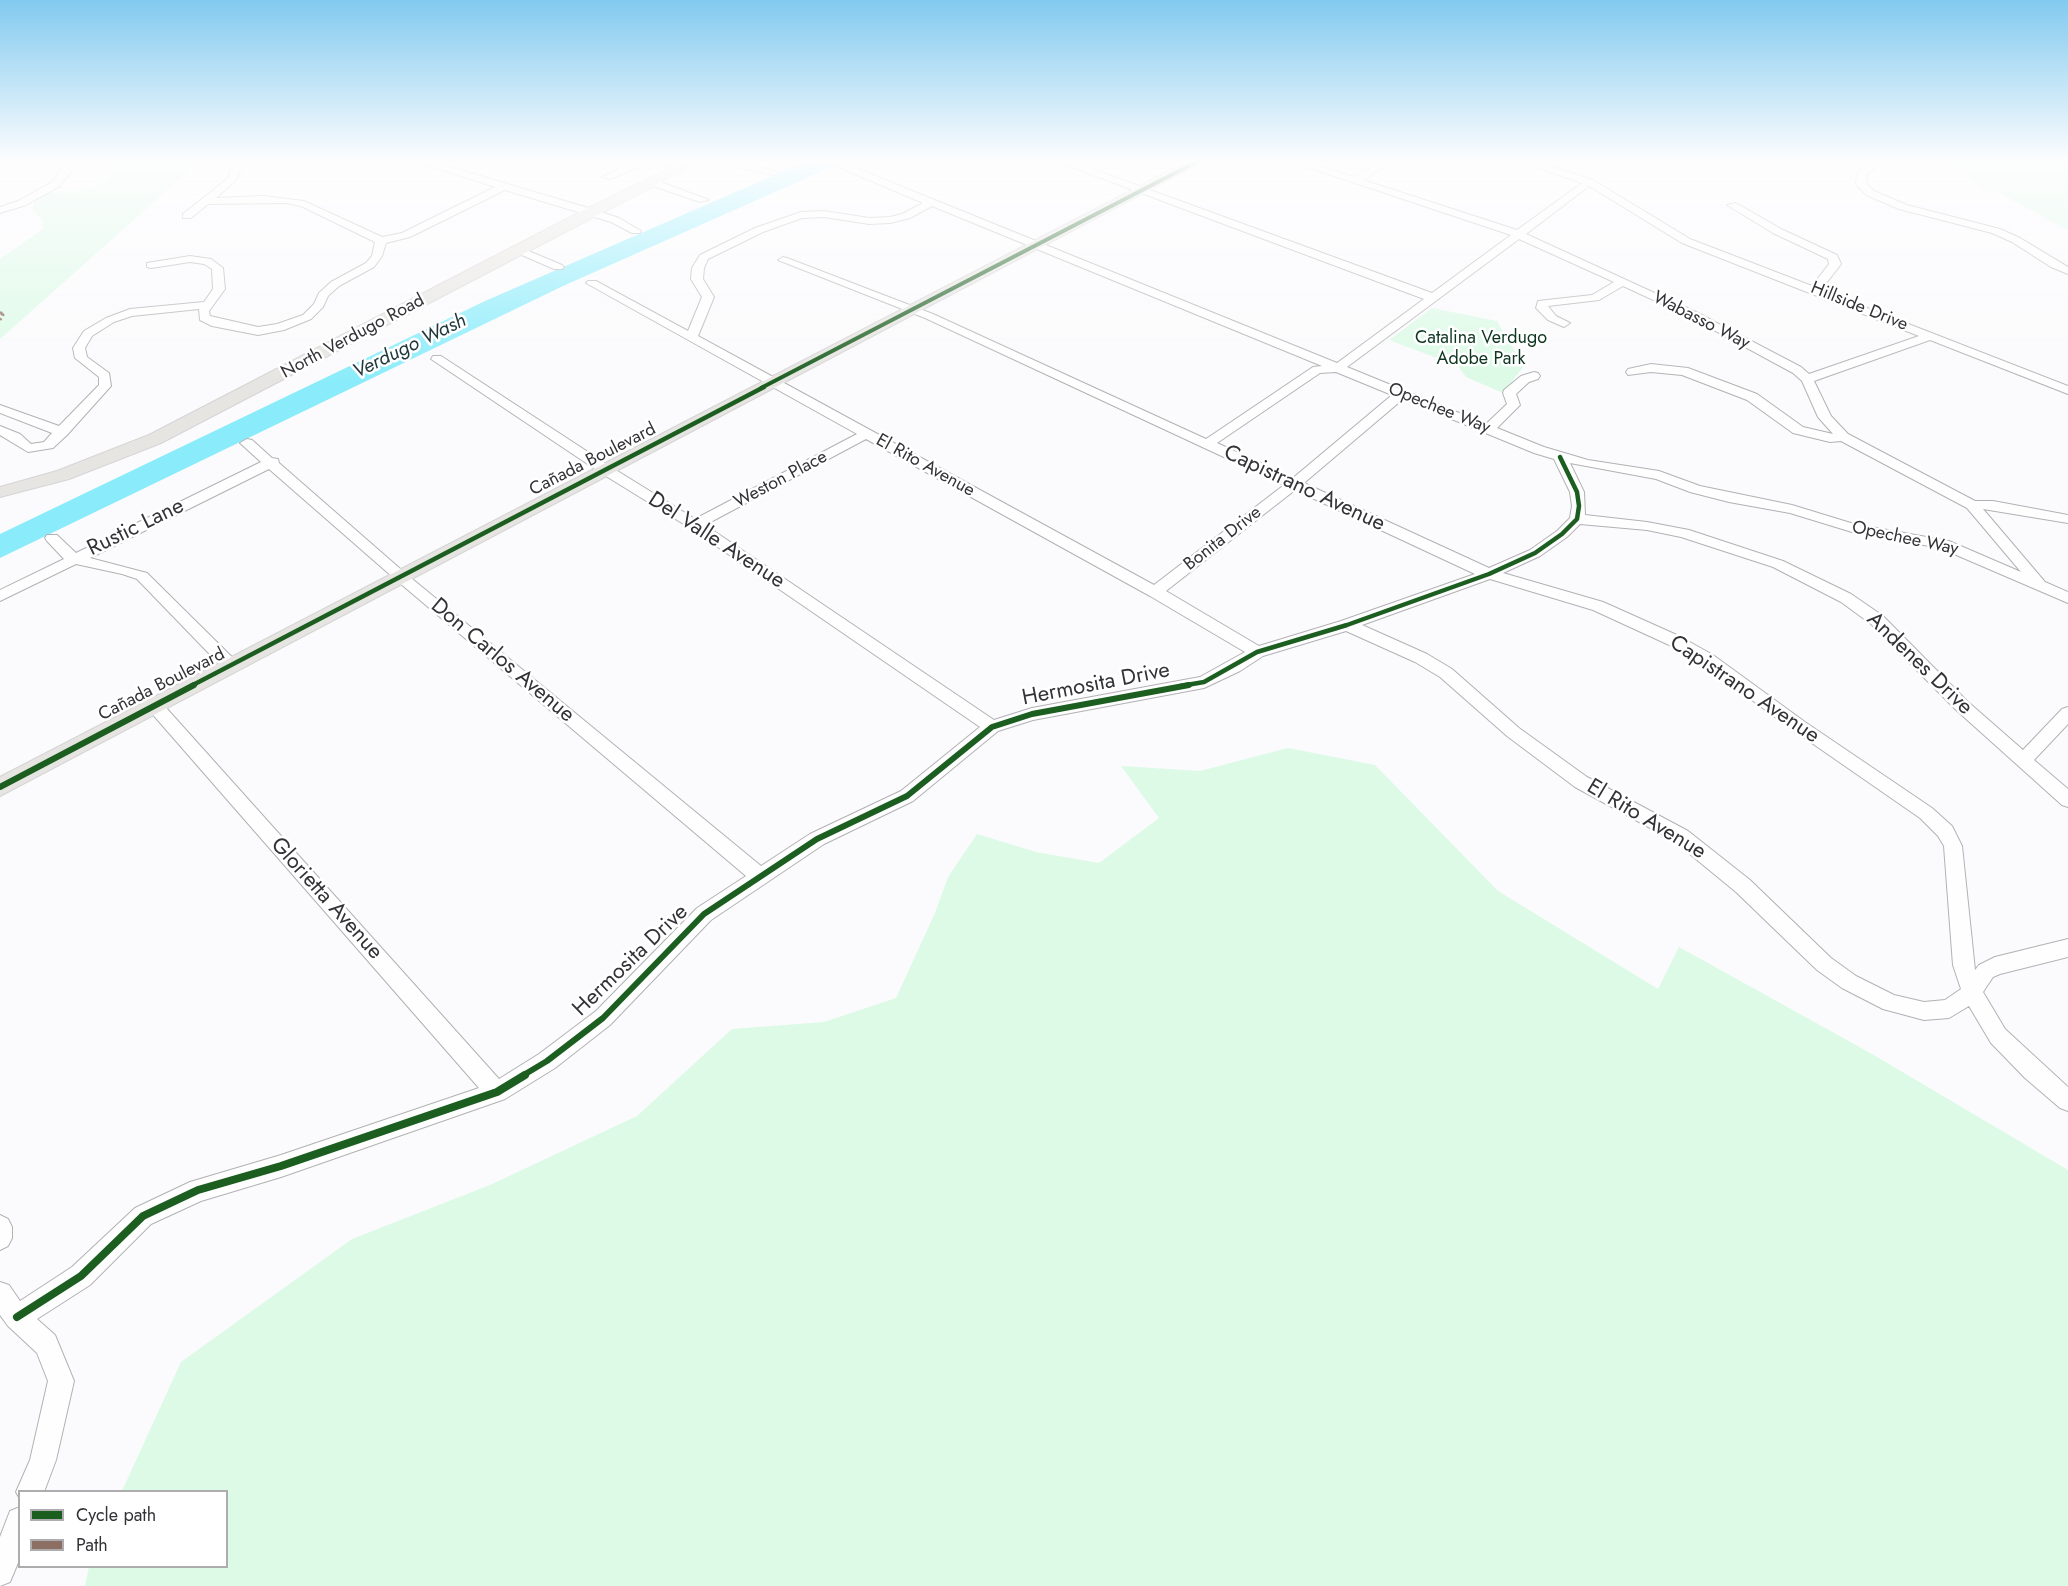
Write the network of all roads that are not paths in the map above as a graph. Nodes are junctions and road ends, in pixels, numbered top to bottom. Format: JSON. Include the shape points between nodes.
{"nodes":[{"id":1,"x":366,"y":234,"type":"edge"},
{"id":2,"x":408,"y":234,"type":"edge"},
{"id":3,"x":549,"y":234,"type":"edge"},
{"id":4,"x":751,"y":234,"type":"edge"},
{"id":5,"x":1009,"y":234,"type":"edge"},
{"id":6,"x":1057,"y":234,"type":"edge"},
{"id":7,"x":1261,"y":234,"type":"edge"},
{"id":8,"x":1518,"y":234,"type":"joint"},
{"id":9,"x":1675,"y":234,"type":"edge"},
{"id":10,"x":1783,"y":234,"type":"edge"},
{"id":11,"x":2003,"y":234,"type":"edge"},
{"id":12,"x":381,"y":241,"type":"junction"},
{"id":13,"x":1036,"y":245,"type":"junction"},
{"id":14,"x":519,"y":250,"type":"junction"},
{"id":15,"x":783,"y":260,"type":"dead end"},
{"id":16,"x":151,"y":264,"type":"dead end"},
{"id":17,"x":558,"y":267,"type":"dead end"},
{"id":18,"x":2068,"y":271,"type":"edge"},
{"id":19,"x":1622,"y":282,"type":"junction"},
{"id":20,"x":592,"y":283,"type":"dead end"},
{"id":21,"x":1815,"y":290,"type":"junction"},
{"id":22,"x":1431,"y":297,"type":"junction"},
{"id":23,"x":209,"y":305,"type":"junction"},
{"id":24,"x":912,"y":310,"type":"junction"},
{"id":25,"x":1564,"y":322,"type":"dead end"},
{"id":26,"x":1930,"y":336,"type":"junction"},
{"id":27,"x":692,"y":337,"type":"junction"},
{"id":28,"x":437,"y":359,"type":"dead end"},
{"id":29,"x":1338,"y":368,"type":"junction"},
{"id":30,"x":1632,"y":372,"type":"dead end"},
{"id":31,"x":1534,"y":376,"type":"dead end"},
{"id":32,"x":1807,"y":379,"type":"junction"},
{"id":33,"x":773,"y":383,"type":"junction"},
{"id":34,"x":2068,"y":390,"type":"edge"},
{"id":35,"x":1401,"y":394,"type":"junction"},
{"id":36,"x":0,"y":409,"type":"edge"},
{"id":37,"x":1488,"y":429,"type":"junction"},
{"id":38,"x":0,"y":430,"type":"edge"},
{"id":39,"x":62,"y":432,"type":"junction"},
{"id":40,"x":866,"y":434,"type":"junction"},
{"id":41,"x":1843,"y":437,"type":"junction"},
{"id":42,"x":247,"y":443,"type":"dead end"},
{"id":43,"x":1207,"y":444,"type":"junction"},
{"id":44,"x":1560,"y":457,"type":"junction"},
{"id":45,"x":273,"y":462,"type":"junction"},
{"id":46,"x":606,"y":470,"type":"junction"},
{"id":47,"x":1293,"y":485,"type":"junction"},
{"id":48,"x":0,"y":492,"type":"edge"},
{"id":49,"x":1972,"y":506,"type":"junction"},
{"id":50,"x":1577,"y":519,"type":"junction"},
{"id":51,"x":2068,"y":519,"type":"edge"},
{"id":52,"x":695,"y":525,"type":"junction"},
{"id":53,"x":52,"y":538,"type":"dead end"},
{"id":54,"x":73,"y":558,"type":"junction"},
{"id":55,"x":1489,"y":573,"type":"junction"},
{"id":56,"x":400,"y":576,"type":"junction"},
{"id":57,"x":2041,"y":586,"type":"junction"},
{"id":58,"x":1155,"y":592,"type":"junction"},
{"id":59,"x":0,"y":596,"type":"edge"},
{"id":60,"x":2068,"y":598,"type":"edge"},
{"id":61,"x":1347,"y":625,"type":"junction"},
{"id":62,"x":1257,"y":652,"type":"junction"},
{"id":63,"x":231,"y":666,"type":"junction"},
{"id":64,"x":154,"y":705,"type":"junction"},
{"id":65,"x":2068,"y":713,"type":"edge"},
{"id":66,"x":992,"y":727,"type":"junction"},
{"id":67,"x":2024,"y":760,"type":"junction"},
{"id":68,"x":0,"y":786,"type":"edge"},
{"id":69,"x":2068,"y":800,"type":"edge"},
{"id":70,"x":760,"y":876,"type":"junction"},
{"id":71,"x":2068,"y":948,"type":"edge"},
{"id":72,"x":1972,"y":992,"type":"junction"},
{"id":73,"x":497,"y":1092,"type":"junction"},
{"id":74,"x":2068,"y":1101,"type":"edge"},
{"id":75,"x":0,"y":1227,"type":"edge"},
{"id":76,"x":0,"y":1238,"type":"edge"},
{"id":77,"x":0,"y":1294,"type":"edge"},
{"id":78,"x":17,"y":1317,"type":"junction"},
{"id":79,"x":30,"y":1490,"type":"edge"},
{"id":80,"x":18,"y":1526,"type":"edge"},
{"id":81,"x":0,"y":1572,"type":"edge"}],
"edges":[{"from":1,"to":12,"type":"street"},
{"from":2,"to":12,"type":"street"},
{"from":3,"to":14,"type":"main road","name":"North Verdugo Road"},
{"from":4,"to":27,"type":"street","via":[[704,256],[697,279],[708,297]]},
{"from":5,"to":13,"type":"street","name":"Opechee Way"},
{"from":6,"to":13,"type":"main road","name":"Cañada Boulevard"},
{"from":7,"to":22,"type":"street"},
{"from":8,"to":19,"type":"street","name":"Wabasso Way"},
{"from":8,"to":22,"type":"street"},
{"from":9,"to":21,"type":"street","name":"Hillside Drive"},
{"from":10,"to":21,"type":"street","via":[[1833,257],[1834,264]]},
{"from":11,"to":18,"type":"street"},
{"from":12,"to":23,"type":"street","via":[[370,265],[335,284],[307,318],[258,331],[204,318],[203,311]]},
{"from":13,"to":24,"type":"main road","name":"Cañada Boulevard"},
{"from":13,"to":29,"type":"street","name":"Opechee Way"},
{"from":14,"to":17,"type":"street"},
{"from":14,"to":48,"type":"main road","name":"North Verdugo Road","via":[[155,439],[63,476]]},
{"from":15,"to":24,"type":"street","name":"Capistrano Avenue"},
{"from":16,"to":23,"type":"street","via":[[207,261],[216,268],[219,289]]},
{"from":19,"to":25,"type":"street","via":[[1595,298],[1542,303],[1552,318]]},
{"from":19,"to":32,"type":"street","name":"Wabasso Way","via":[[1692,314]]},
{"from":20,"to":27,"type":"street","name":"El Rito Avenue"},
{"from":21,"to":26,"type":"street","name":"Hillside Drive"},
{"from":22,"to":29,"type":"street"},
{"from":23,"to":39,"type":"street","via":[[130,313],[88,334],[79,348],[81,358],[105,375],[105,386]]},
{"from":24,"to":33,"type":"main road","name":"Cañada Boulevard"},
{"from":24,"to":43,"type":"street","name":"Capistrano Avenue"},
{"from":26,"to":32,"type":"street"},
{"from":26,"to":34,"type":"street","name":"Hillside Drive"},
{"from":27,"to":33,"type":"street","name":"El Rito Avenue"},
{"from":28,"to":46,"type":"street","name":"Del Valle Avenue"},
{"from":29,"to":35,"type":"street","name":"Opechee Way"},
{"from":29,"to":43,"type":"street","via":[[1317,370]]},
{"from":30,"to":41,"type":"street","via":[[1651,368],[1684,371],[1752,397],[1798,430]]},
{"from":31,"to":37,"type":"street","via":[[1509,393],[1514,405]]},
{"from":32,"to":41,"type":"street","via":[[1825,417]]},
{"from":33,"to":40,"type":"street","name":"El Rito Avenue"},
{"from":33,"to":46,"type":"main road","name":"Cañada Boulevard"},
{"from":35,"to":37,"type":"street","name":"Opechee Way"},
{"from":35,"to":47,"type":"street","name":"Bonita Drive"},
{"from":36,"to":39,"type":"street"},
{"from":37,"to":44,"type":"street","name":"Opechee Way"},
{"from":38,"to":39,"type":"street","via":[[31,449],[48,445]]},
{"from":40,"to":52,"type":"street","name":"Weston Place"},
{"from":40,"to":58,"type":"street","name":"El Rito Avenue"},
{"from":41,"to":49,"type":"street"},
{"from":42,"to":45,"type":"street","name":"Don Carlos Avenue"},
{"from":43,"to":47,"type":"street","name":"Capistrano Avenue"},
{"from":44,"to":50,"type":"street","via":[[1577,492]]},
{"from":44,"to":57,"type":"street","name":"Opechee Way","via":[[1659,475],[1695,489],[1792,509],[1852,528],[1944,544]]},
{"from":45,"to":54,"type":"street","name":"Rustic Lane"},
{"from":45,"to":56,"type":"street","name":"Don Carlos Avenue"},
{"from":46,"to":52,"type":"street","name":"Del Valle Avenue"},
{"from":46,"to":56,"type":"main road","name":"Cañada Boulevard"},
{"from":47,"to":55,"type":"street","name":"Capistrano Avenue"},
{"from":47,"to":58,"type":"street","name":"Bonita Drive"},
{"from":49,"to":51,"type":"street","via":[[1993,505]]},
{"from":49,"to":57,"type":"street"},
{"from":50,"to":55,"type":"street","name":"Hermosita Drive","via":[[1535,553]]},
{"from":50,"to":67,"type":"street","name":"Andenes Drive","via":[[1684,533],[1778,564],[1846,598],[1877,620],[1961,705]]},
{"from":52,"to":66,"type":"street","name":"Del Valle Avenue"},
{"from":53,"to":54,"type":"street"},
{"from":54,"to":59,"type":"street","name":"Rustic Lane"},
{"from":54,"to":63,"type":"street","via":[[142,576]]},
{"from":55,"to":61,"type":"street","name":"Hermosita Drive"},
{"from":55,"to":72,"type":"street","name":"Capistrano Avenue","via":[[1599,606],[1673,640],[1707,659],[1926,813],[1945,831],[1953,846],[1963,965]]},
{"from":56,"to":63,"type":"main road","name":"Cañada Boulevard"},
{"from":56,"to":70,"type":"street","name":"Don Carlos Avenue"},
{"from":57,"to":60,"type":"street","name":"Opechee Way"},
{"from":58,"to":62,"type":"street","name":"El Rito Avenue"},
{"from":61,"to":62,"type":"street","name":"Hermosita Drive"},
{"from":61,"to":72,"type":"street","name":"El Rito Avenue","via":[[1422,658],[1446,673],[1513,732],[1581,782],[1653,819],[1701,850],[1849,982],[1890,1003],[1924,1011],[1949,1009]]},
{"from":62,"to":66,"type":"street","name":"Hermosita Drive","via":[[1204,682],[1032,714]]},
{"from":63,"to":64,"type":"main road","name":"Cañada Boulevard"},
{"from":64,"to":68,"type":"main road","name":"Cañada Boulevard"},
{"from":64,"to":73,"type":"street","name":"Glorietta Avenue"},
{"from":65,"to":67,"type":"street"},
{"from":66,"to":70,"type":"street","name":"Hermosita Drive","via":[[907,796],[817,839]]},
{"from":67,"to":69,"type":"street","name":"Andenes Drive"},
{"from":70,"to":73,"type":"street","name":"Hermosita Drive","via":[[704,914],[603,1018],[547,1061]]},
{"from":71,"to":72,"type":"street","via":[[1995,966],[1986,971]]},
{"from":72,"to":74,"type":"street","name":"Capistrano Avenue","via":[[1998,1036]]},
{"from":73,"to":78,"type":"street","name":"Hermosita Drive","via":[[281,1167],[198,1190],[143,1216],[81,1276]]},
{"from":75,"to":76,"type":"street"},
{"from":77,"to":78,"type":"street"},
{"from":78,"to":79,"type":"street","via":[[46,1344],[61,1381],[43,1460]]},
{"from":80,"to":81,"type":"street"}]}
